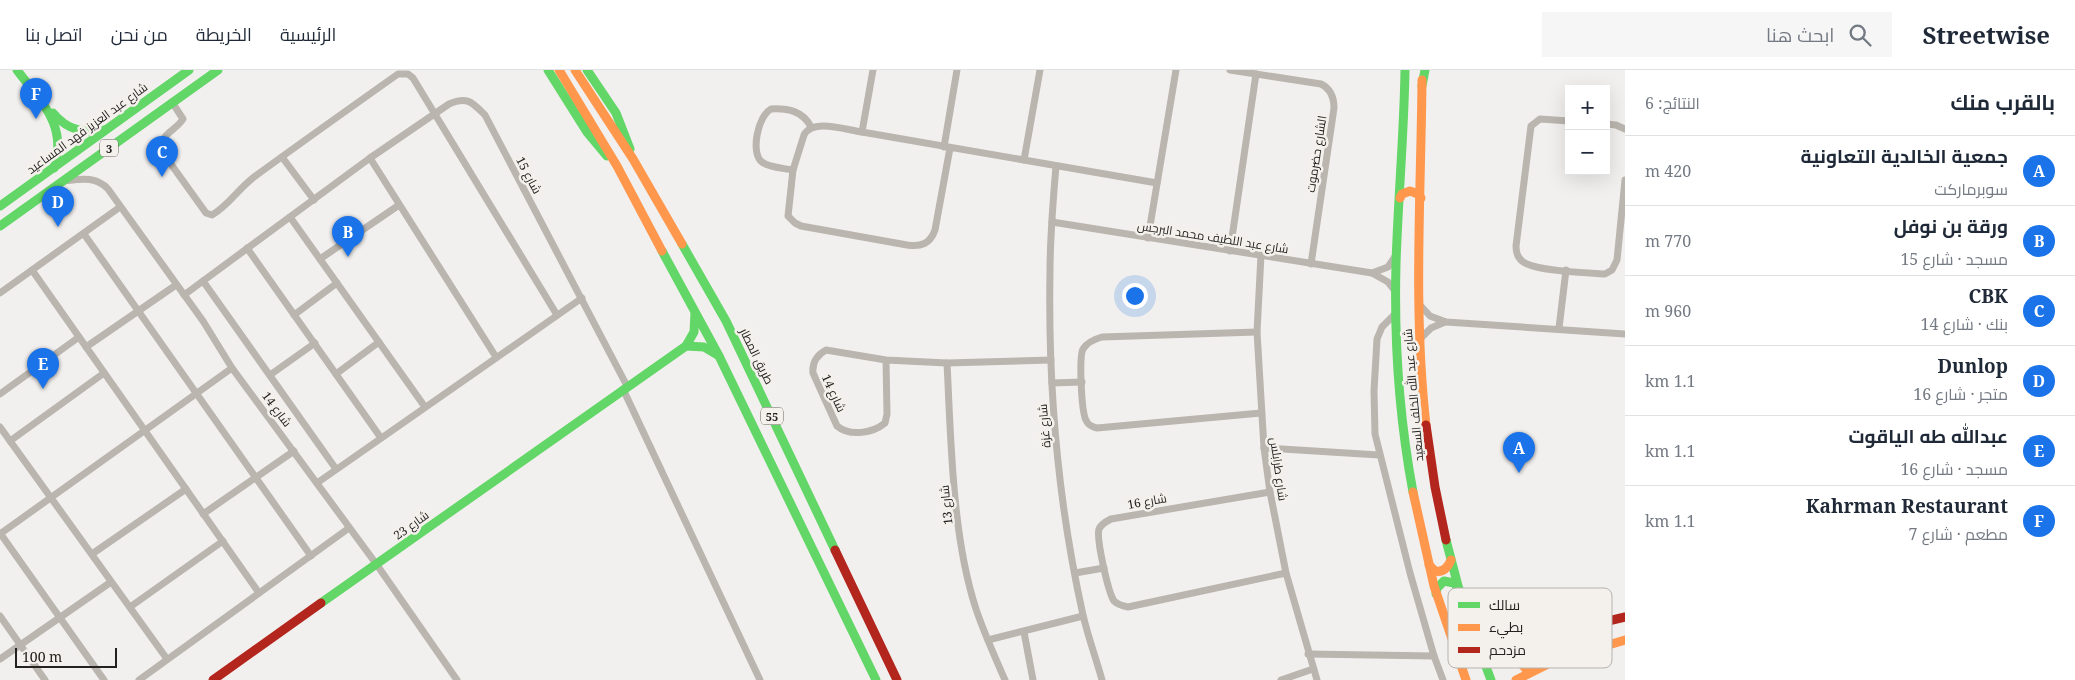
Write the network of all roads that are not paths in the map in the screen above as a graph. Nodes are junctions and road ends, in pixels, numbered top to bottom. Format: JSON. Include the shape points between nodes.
{"nodes":[{"id":1,"x":17,"y":70,"type":"edge"},
{"id":2,"x":23,"y":70,"type":"edge"},
{"id":3,"x":189,"y":70,"type":"edge"},
{"id":4,"x":548,"y":70,"type":"edge"},
{"id":5,"x":559,"y":70,"type":"edge"},
{"id":6,"x":575,"y":70,"type":"edge"},
{"id":7,"x":588,"y":70,"type":"edge"},
{"id":8,"x":873,"y":70,"type":"edge"},
{"id":9,"x":957,"y":70,"type":"edge"},
{"id":10,"x":1040,"y":70,"type":"edge"},
{"id":11,"x":1176,"y":70,"type":"edge"},
{"id":12,"x":1230,"y":70,"type":"edge"},
{"id":13,"x":1404,"y":70,"type":"edge"},
{"id":14,"x":1423,"y":70,"type":"edge"},
{"id":15,"x":215,"y":71,"type":"edge"},
{"id":16,"x":1256,"y":74,"type":"junction"},
{"id":17,"x":172,"y":102,"type":"junction"},
{"id":18,"x":436,"y":114,"type":"junction"},
{"id":19,"x":1565,"y":121,"type":"edge"},
{"id":20,"x":1610,"y":124,"type":"edge"},
{"id":21,"x":811,"y":127,"type":"junction"},
{"id":22,"x":1625,"y":129,"type":"edge"},
{"id":23,"x":106,"y":130,"type":"junction"},
{"id":24,"x":862,"y":132,"type":"junction"},
{"id":25,"x":947,"y":148,"type":"junction"},
{"id":26,"x":282,"y":157,"type":"junction"},
{"id":27,"x":370,"y":158,"type":"junction"},
{"id":28,"x":633,"y":159,"type":"junction"},
{"id":29,"x":1024,"y":160,"type":"junction"},
{"id":30,"x":617,"y":166,"type":"junction"},
{"id":31,"x":1056,"y":166,"type":"junction"},
{"id":32,"x":54,"y":168,"type":"junction"},
{"id":33,"x":793,"y":170,"type":"junction"},
{"id":34,"x":1625,"y":180,"type":"edge"},
{"id":35,"x":63,"y":182,"type":"junction"},
{"id":36,"x":1157,"y":183,"type":"junction"},
{"id":37,"x":1400,"y":198,"type":"junction"},
{"id":38,"x":1421,"y":198,"type":"junction"},
{"id":39,"x":314,"y":200,"type":"junction"},
{"id":40,"x":399,"y":205,"type":"junction"},
{"id":41,"x":0,"y":206,"type":"edge"},
{"id":42,"x":120,"y":207,"type":"junction"},
{"id":43,"x":290,"y":217,"type":"junction"},
{"id":44,"x":1052,"y":222,"type":"junction"},
{"id":45,"x":0,"y":226,"type":"edge"},
{"id":46,"x":84,"y":234,"type":"junction"},
{"id":47,"x":1148,"y":238,"type":"junction"},
{"id":48,"x":247,"y":248,"type":"junction"},
{"id":49,"x":1230,"y":251,"type":"junction"},
{"id":50,"x":1397,"y":254,"type":"junction"},
{"id":51,"x":1261,"y":255,"type":"junction"},
{"id":52,"x":320,"y":259,"type":"junction"},
{"id":53,"x":1310,"y":264,"type":"junction"},
{"id":54,"x":32,"y":270,"type":"junction"},
{"id":55,"x":1566,"y":270,"type":"junction"},
{"id":56,"x":1372,"y":273,"type":"junction"},
{"id":57,"x":203,"y":281,"type":"junction"},
{"id":58,"x":337,"y":283,"type":"junction"},
{"id":59,"x":176,"y":285,"type":"junction"},
{"id":60,"x":1396,"y":292,"type":"junction"},
{"id":61,"x":0,"y":293,"type":"edge"},
{"id":62,"x":184,"y":295,"type":"junction"},
{"id":63,"x":582,"y":298,"type":"junction"},
{"id":64,"x":1419,"y":304,"type":"junction"},
{"id":65,"x":695,"y":310,"type":"junction"},
{"id":66,"x":138,"y":311,"type":"junction"},
{"id":67,"x":1396,"y":313,"type":"junction"},
{"id":68,"x":294,"y":314,"type":"junction"},
{"id":69,"x":558,"y":315,"type":"junction"},
{"id":70,"x":1446,"y":322,"type":"junction"},
{"id":71,"x":1559,"y":328,"type":"junction"},
{"id":72,"x":1257,"y":332,"type":"junction"},
{"id":73,"x":1625,"y":334,"type":"edge"},
{"id":74,"x":79,"y":338,"type":"junction"},
{"id":75,"x":1420,"y":340,"type":"junction"},
{"id":76,"x":379,"y":342,"type":"junction"},
{"id":77,"x":315,"y":343,"type":"junction"},
{"id":78,"x":686,"y":346,"type":"junction"},
{"id":79,"x":86,"y":347,"type":"junction"},
{"id":80,"x":719,"y":356,"type":"junction"},
{"id":81,"x":496,"y":357,"type":"junction"},
{"id":82,"x":886,"y":360,"type":"junction"},
{"id":83,"x":1051,"y":360,"type":"junction"},
{"id":84,"x":947,"y":363,"type":"junction"},
{"id":85,"x":232,"y":368,"type":"junction"},
{"id":86,"x":104,"y":373,"type":"junction"},
{"id":87,"x":336,"y":374,"type":"junction"},
{"id":88,"x":270,"y":375,"type":"junction"},
{"id":89,"x":1082,"y":382,"type":"junction"},
{"id":90,"x":1052,"y":383,"type":"junction"},
{"id":91,"x":625,"y":388,"type":"junction"},
{"id":92,"x":196,"y":392,"type":"junction"},
{"id":93,"x":0,"y":394,"type":"edge"},
{"id":94,"x":424,"y":407,"type":"junction"},
{"id":95,"x":1261,"y":412,"type":"junction"},
{"id":96,"x":0,"y":427,"type":"edge"},
{"id":97,"x":145,"y":429,"type":"junction"},
{"id":98,"x":382,"y":438,"type":"junction"},
{"id":99,"x":10,"y":441,"type":"junction"},
{"id":100,"x":1264,"y":448,"type":"junction"},
{"id":101,"x":294,"y":450,"type":"junction"},
{"id":102,"x":1379,"y":456,"type":"junction"},
{"id":103,"x":336,"y":469,"type":"junction"},
{"id":104,"x":256,"y":477,"type":"junction"},
{"id":105,"x":316,"y":483,"type":"junction"},
{"id":106,"x":186,"y":489,"type":"junction"},
{"id":107,"x":1270,"y":492,"type":"junction"},
{"id":108,"x":51,"y":497,"type":"junction"},
{"id":109,"x":203,"y":514,"type":"junction"},
{"id":110,"x":349,"y":528,"type":"junction"},
{"id":111,"x":0,"y":533,"type":"edge"},
{"id":112,"x":808,"y":537,"type":"junction"},
{"id":113,"x":223,"y":541,"type":"junction"},
{"id":114,"x":92,"y":554,"type":"junction"},
{"id":115,"x":311,"y":556,"type":"junction"},
{"id":116,"x":1451,"y":560,"type":"junction"},
{"id":117,"x":1428,"y":563,"type":"junction"},
{"id":118,"x":377,"y":565,"type":"junction"},
{"id":119,"x":1104,"y":568,"type":"junction"},
{"id":120,"x":1075,"y":573,"type":"junction"},
{"id":121,"x":1286,"y":573,"type":"junction"},
{"id":122,"x":111,"y":582,"type":"junction"},
{"id":123,"x":1458,"y":588,"type":"edge"},
{"id":124,"x":1459,"y":588,"type":"edge"},
{"id":125,"x":259,"y":593,"type":"junction"},
{"id":126,"x":1436,"y":594,"type":"junction"},
{"id":127,"x":130,"y":607,"type":"junction"},
{"id":128,"x":0,"y":616,"type":"edge"},
{"id":129,"x":1083,"y":616,"type":"junction"},
{"id":130,"x":1625,"y":617,"type":"edge"},
{"id":131,"x":60,"y":618,"type":"junction"},
{"id":132,"x":1612,"y":620,"type":"edge"},
{"id":133,"x":870,"y":622,"type":"junction"},
{"id":134,"x":1448,"y":628,"type":"edge"},
{"id":135,"x":1024,"y":632,"type":"junction"},
{"id":136,"x":988,"y":640,"type":"junction"},
{"id":137,"x":1625,"y":640,"type":"edge"},
{"id":138,"x":1612,"y":643,"type":"edge"},
{"id":139,"x":20,"y":645,"type":"junction"},
{"id":140,"x":1308,"y":654,"type":"junction"},
{"id":141,"x":1434,"y":656,"type":"junction"},
{"id":142,"x":0,"y":659,"type":"edge"},
{"id":143,"x":167,"y":659,"type":"junction"},
{"id":144,"x":1462,"y":668,"type":"edge"},
{"id":145,"x":1486,"y":668,"type":"edge"},
{"id":146,"x":1527,"y":668,"type":"edge"},
{"id":147,"x":1538,"y":668,"type":"edge"},
{"id":148,"x":1313,"y":669,"type":"junction"},
{"id":149,"x":1532,"y":670,"type":"junction"},
{"id":150,"x":45,"y":680,"type":"edge"},
{"id":151,"x":104,"y":680,"type":"edge"},
{"id":152,"x":139,"y":680,"type":"edge"},
{"id":153,"x":213,"y":680,"type":"edge"},
{"id":154,"x":457,"y":680,"type":"edge"},
{"id":155,"x":760,"y":680,"type":"edge"},
{"id":156,"x":876,"y":680,"type":"edge"},
{"id":157,"x":898,"y":680,"type":"edge"},
{"id":158,"x":1005,"y":680,"type":"edge"},
{"id":159,"x":1033,"y":680,"type":"edge"},
{"id":160,"x":1102,"y":680,"type":"edge"},
{"id":161,"x":1281,"y":680,"type":"edge"},
{"id":162,"x":1317,"y":680,"type":"edge"},
{"id":163,"x":1443,"y":680,"type":"edge"},
{"id":164,"x":1466,"y":680,"type":"edge"},
{"id":165,"x":1491,"y":680,"type":"edge"},
{"id":166,"x":1516,"y":680,"type":"edge"}],
"edges":[{"from":1,"to":32,"type":"main road","via":[[57,130],[60,149]]},
{"from":2,"to":23,"type":"main road","via":[[65,125],[85,132]]},
{"from":3,"to":23,"type":"main road","name":"شارع عبد العزيز فهد المساعيد","number":"3"},
{"from":4,"to":30,"type":"main road","via":[[587,132]]},
{"from":5,"to":30,"type":"main road","number":"55"},
{"from":6,"to":28,"type":"main road","name":"طريق المطار","number":"55"},
{"from":7,"to":28,"type":"main road","name":"طريق المطار","via":[[616,113]]},
{"from":8,"to":24,"type":"street"},
{"from":9,"to":25,"type":"street"},
{"from":10,"to":29,"type":"street"},
{"from":11,"to":36,"type":"street"},
{"from":12,"to":16,"type":"street","name":"الشارع حضرموت"},
{"from":13,"to":37,"type":"main road","name":"شارع عبد الله الخلف السعيد"},
{"from":14,"to":38,"type":"main road","name":"شارع عبد الله الخلف السعيد"},
{"from":15,"to":17,"type":"main road","number":"3"},
{"from":16,"to":49,"type":"street"},
{"from":16,"to":53,"type":"street","name":"الشارع حضرموت","via":[[1321,84],[1329,89],[1333,98]]},
{"from":17,"to":26,"type":"street","via":[[182,118],[163,137],[162,149],[207,214],[214,214],[242,187]]},
{"from":17,"to":35,"type":"main road","number":"3"},
{"from":18,"to":26,"type":"street","via":[[413,78],[408,74],[398,74]]},
{"from":18,"to":27,"type":"street","name":"شارع 15"},
{"from":18,"to":63,"type":"street","name":"شارع 15","via":[[461,100],[473,103],[485,115]]},
{"from":18,"to":69,"type":"street"},
{"from":19,"to":55,"type":"street","via":[[1540,118],[1531,126],[1516,251],[1521,260],[1534,267]]},
{"from":20,"to":22,"type":"street"},
{"from":21,"to":24,"type":"street"},
{"from":21,"to":33,"type":"street","via":[[804,135]]},
{"from":21,"to":33,"type":"street","via":[[806,118],[794,111],[771,109],[762,117],[758,157],[764,164]]},
{"from":23,"to":32,"type":"main road","name":"شارع عبد العزيز فهد المساعيد","number":"3"},
{"from":24,"to":25,"type":"street"},
{"from":25,"to":29,"type":"street"},
{"from":25,"to":33,"type":"street","via":[[935,230],[932,238],[921,246],[795,223],[790,220],[788,212]]},
{"from":26,"to":39,"type":"street"},
{"from":27,"to":39,"type":"street","name":"شارع 15"},
{"from":27,"to":40,"type":"street"},
{"from":28,"to":133,"type":"main road","name":"طريق المطار","number":"55","via":[[726,321]]},
{"from":29,"to":31,"type":"street"},
{"from":30,"to":65,"type":"main road","number":"55"},
{"from":31,"to":36,"type":"street"},
{"from":31,"to":44,"type":"street","name":"شارع غزة"},
{"from":32,"to":41,"type":"main road","name":"شارع عبد العزيز فهد المساعيد","number":"3"},
{"from":34,"to":55,"type":"street","via":[[1617,260],[1612,270],[1605,274]]},
{"from":35,"to":42,"type":"street","name":"شارع 14","via":[[86,179],[100,182]]},
{"from":35,"to":45,"type":"main road","number":"3"},
{"from":36,"to":47,"type":"street"},
{"from":37,"to":38,"type":"main road","via":[[1410,191]]},
{"from":37,"to":50,"type":"main road","name":"شارع عبد الله الخلف السعيد"},
{"from":38,"to":64,"type":"main road","name":"شارع عبد الله الخلف السعيد"},
{"from":39,"to":43,"type":"street","name":"شارع 15"},
{"from":40,"to":52,"type":"street"},
{"from":40,"to":81,"type":"street"},
{"from":42,"to":46,"type":"street"},
{"from":42,"to":59,"type":"street","name":"شارع 14"},
{"from":43,"to":48,"type":"street","name":"شارع 15"},
{"from":43,"to":52,"type":"street"},
{"from":44,"to":47,"type":"street","name":"شارع عبد اللطيف محمد البرجس"},
{"from":44,"to":83,"type":"street","name":"شارع غزة"},
{"from":46,"to":54,"type":"street"},
{"from":46,"to":66,"type":"street"},
{"from":47,"to":49,"type":"street","name":"شارع عبد اللطيف محمد البرجس"},
{"from":48,"to":57,"type":"street","name":"شارع 15"},
{"from":48,"to":68,"type":"street"},
{"from":49,"to":51,"type":"street","name":"شارع عبد اللطيف محمد البرجس"},
{"from":50,"to":56,"type":"street","via":[[1388,267]]},
{"from":50,"to":60,"type":"main road","name":"شارع عبد الله الخلف السعيد"},
{"from":51,"to":53,"type":"street","name":"شارع عبد اللطيف محمد البرجس"},
{"from":51,"to":72,"type":"street","name":"شارع طرابلس"},
{"from":52,"to":58,"type":"street"},
{"from":53,"to":56,"type":"street","name":"شارع عبد اللطيف محمد البرجس"},
{"from":54,"to":61,"type":"street"},
{"from":54,"to":74,"type":"street"},
{"from":55,"to":71,"type":"street"},
{"from":56,"to":60,"type":"street","name":"شارع عبد اللطيف محمد البرجس","via":[[1388,282]]},
{"from":57,"to":62,"type":"street","name":"شارع 15"},
{"from":57,"to":88,"type":"street"},
{"from":58,"to":68,"type":"street"},
{"from":58,"to":76,"type":"street"},
{"from":59,"to":62,"type":"street","name":"شارع 14"},
{"from":59,"to":66,"type":"street"},
{"from":60,"to":67,"type":"main road","name":"شارع عبد الله الخلف السعيد"},
{"from":62,"to":85,"type":"street","name":"شارع 14"},
{"from":63,"to":69,"type":"street"},
{"from":63,"to":91,"type":"street","name":"شارع 15"},
{"from":64,"to":70,"type":"street","via":[[1430,316]]},
{"from":64,"to":75,"type":"main road","name":"شارع عبد الله الخلف السعيد"},
{"from":65,"to":78,"type":"main road","via":[[694,332]]},
{"from":65,"to":80,"type":"main road","number":"55"},
{"from":66,"to":79,"type":"street"},
{"from":66,"to":92,"type":"street"},
{"from":67,"to":102,"type":"street","name":"شارع عبد الله الخلف السعيد","via":[[1382,327],[1377,339],[1374,391]]},
{"from":67,"to":117,"type":"main road","name":"شارع عبد الله الخلف السعيد","via":[[1401,418],[1411,488]]},
{"from":68,"to":77,"type":"street"},
{"from":69,"to":81,"type":"street"},
{"from":70,"to":71,"type":"street"},
{"from":70,"to":75,"type":"street","via":[[1431,328]]},
{"from":71,"to":73,"type":"street"},
{"from":72,"to":89,"type":"street","via":[[1095,339],[1082,351]]},
{"from":72,"to":95,"type":"street","name":"شارع طرابلس"},
{"from":74,"to":79,"type":"street"},
{"from":74,"to":93,"type":"street"},
{"from":75,"to":116,"type":"main road","name":"شارع عبد الله الخلف السعيد","via":[[1424,418]]},
{"from":76,"to":87,"type":"street"},
{"from":76,"to":94,"type":"street"},
{"from":77,"to":87,"type":"street"},
{"from":77,"to":88,"type":"street"},
{"from":78,"to":80,"type":"main road","via":[[704,347]]},
{"from":78,"to":91,"type":"main road","name":"شارع 23"},
{"from":79,"to":86,"type":"street"},
{"from":80,"to":112,"type":"main road","number":"55"},
{"from":81,"to":94,"type":"street"},
{"from":82,"to":82,"type":"street","name":"شارع 14","via":[[826,350],[815,359],[813,373],[841,429],[870,431],[885,423]]},
{"from":82,"to":84,"type":"street","name":"شارع 14"},
{"from":83,"to":84,"type":"street","name":"شارع 14"},
{"from":83,"to":90,"type":"street","name":"شارع غزة"},
{"from":84,"to":136,"type":"street","name":"شارع 13","via":[[962,552]]},
{"from":85,"to":92,"type":"street"},
{"from":85,"to":101,"type":"street","name":"شارع 14"},
{"from":86,"to":97,"type":"street"},
{"from":86,"to":99,"type":"street"},
{"from":87,"to":98,"type":"street"},
{"from":88,"to":103,"type":"street"},
{"from":89,"to":90,"type":"street"},
{"from":89,"to":95,"type":"street","via":[[1085,418],[1089,425],[1097,428]]},
{"from":90,"to":120,"type":"street","name":"شارع غزة","via":[[1064,507]]},
{"from":91,"to":118,"type":"main road","name":"شارع 23"},
{"from":91,"to":155,"type":"street"},
{"from":92,"to":97,"type":"street"},
{"from":92,"to":104,"type":"street"},
{"from":94,"to":98,"type":"street"},
{"from":95,"to":100,"type":"street","name":"شارع طرابلس"},
{"from":96,"to":99,"type":"street"},
{"from":97,"to":106,"type":"street"},
{"from":97,"to":108,"type":"street"},
{"from":98,"to":103,"type":"street"},
{"from":99,"to":108,"type":"street"},
{"from":100,"to":102,"type":"street"},
{"from":100,"to":107,"type":"street","name":"شارع طرابلس"},
{"from":101,"to":104,"type":"street"},
{"from":101,"to":105,"type":"street","name":"شارع 14"},
{"from":102,"to":141,"type":"street","name":"شارع عبد الله الخلف السعيد"},
{"from":103,"to":105,"type":"street"},
{"from":104,"to":109,"type":"street"},
{"from":104,"to":115,"type":"street"},
{"from":105,"to":110,"type":"street","name":"شارع 14"},
{"from":106,"to":109,"type":"street"},
{"from":106,"to":114,"type":"street"},
{"from":107,"to":119,"type":"street","name":"شارع 16","via":[[1111,519],[1102,525],[1099,533]]},
{"from":107,"to":121,"type":"street","name":"شارع طرابلس"},
{"from":108,"to":111,"type":"street"},
{"from":108,"to":114,"type":"street"},
{"from":109,"to":113,"type":"street"},
{"from":110,"to":115,"type":"street"},
{"from":110,"to":118,"type":"street","name":"شارع 14"},
{"from":111,"to":131,"type":"street"},
{"from":112,"to":133,"type":"main road","via":[[824,558],[858,627],[866,630]]},
{"from":112,"to":156,"type":"main road","number":"55"},
{"from":113,"to":125,"type":"street"},
{"from":113,"to":127,"type":"street"},
{"from":114,"to":122,"type":"street"},
{"from":115,"to":125,"type":"street"},
{"from":116,"to":117,"type":"main road","via":[[1449,567],[1437,572]]},
{"from":116,"to":124,"type":"main road","name":"شارع عبد الله الخلف السعيد"},
{"from":117,"to":126,"type":"main road","name":"شارع عبد الله الخلف السعيد"},
{"from":118,"to":153,"type":"main road","name":"شارع 23"},
{"from":118,"to":154,"type":"street","name":"شارع 14"},
{"from":119,"to":120,"type":"street"},
{"from":119,"to":121,"type":"street","name":"شارع 16","via":[[1113,598],[1128,607]]},
{"from":120,"to":129,"type":"street","name":"شارع غزة"},
{"from":121,"to":140,"type":"street","name":"شارع طرابلس"},
{"from":122,"to":127,"type":"street"},
{"from":122,"to":131,"type":"street"},
{"from":123,"to":126,"type":"main road","via":[[1454,583],[1444,581]]},
{"from":125,"to":143,"type":"street"},
{"from":126,"to":134,"type":"main road","name":"شارع عبد الله الخلف السعيد"},
{"from":127,"to":143,"type":"street"},
{"from":128,"to":139,"type":"street"},
{"from":129,"to":135,"type":"street"},
{"from":129,"to":160,"type":"street","name":"شارع غزة"},
{"from":130,"to":132,"type":"main road"},
{"from":131,"to":139,"type":"street"},
{"from":131,"to":151,"type":"street"},
{"from":133,"to":157,"type":"main road","name":"طريق المطار","number":"55"},
{"from":135,"to":136,"type":"street"},
{"from":135,"to":159,"type":"street"},
{"from":136,"to":158,"type":"street","name":"شارع 13"},
{"from":137,"to":138,"type":"main road"},
{"from":139,"to":142,"type":"street"},
{"from":139,"to":150,"type":"street"},
{"from":140,"to":141,"type":"street"},
{"from":140,"to":148,"type":"street","name":"شارع طرابلس"},
{"from":141,"to":163,"type":"street","name":"شارع عبد الله الخلف السعيد"},
{"from":143,"to":152,"type":"street"},
{"from":144,"to":164,"type":"main road","name":"شارع عبد الله الخلف السعيد"},
{"from":145,"to":165,"type":"main road","name":"شارع عبد الله الخلف السعيد"},
{"from":146,"to":149,"type":"main road"},
{"from":147,"to":149,"type":"main road"},
{"from":148,"to":161,"type":"street"},
{"from":148,"to":162,"type":"street","name":"شارع طرابلس"},
{"from":149,"to":166,"type":"main road"}]}
